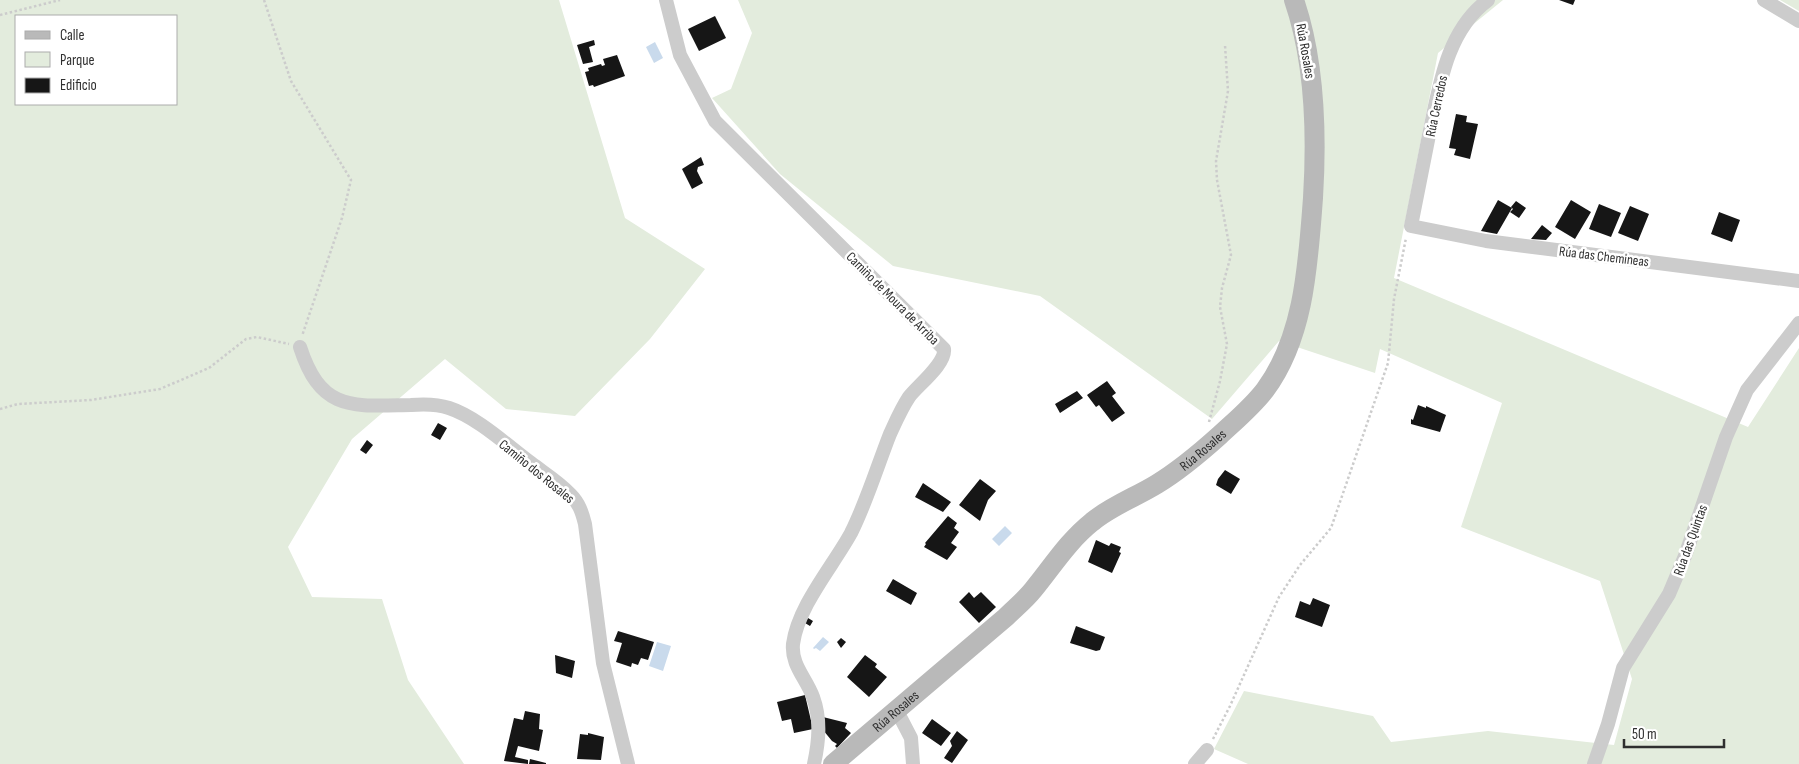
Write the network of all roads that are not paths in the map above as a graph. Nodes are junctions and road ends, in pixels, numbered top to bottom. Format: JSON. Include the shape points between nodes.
{"nodes":[{"id":1,"x":666,"y":0,"type":"edge"},
{"id":2,"x":1294,"y":0,"type":"edge"},
{"id":3,"x":1488,"y":0,"type":"edge"},
{"id":4,"x":1764,"y":0,"type":"edge"},
{"id":5,"x":1799,"y":21,"type":"edge"},
{"id":6,"x":1411,"y":226,"type":"joint"},
{"id":7,"x":1799,"y":281,"type":"edge"},
{"id":8,"x":1799,"y":323,"type":"edge"},
{"id":9,"x":300,"y":347,"type":"road end"},
{"id":10,"x":897,"y":711,"type":"junction"},
{"id":11,"x":1207,"y":750,"type":"road end"},
{"id":12,"x":628,"y":764,"type":"edge"},
{"id":13,"x":814,"y":764,"type":"edge"},
{"id":14,"x":833,"y":764,"type":"edge"},
{"id":15,"x":913,"y":764,"type":"edge"},
{"id":16,"x":1195,"y":764,"type":"edge"},
{"id":17,"x":1594,"y":764,"type":"edge"}],
"edges":[{"from":1,"to":13,"type":"street","name":"Camiño de Moura de Arriba","via":[[680,55],[714,121],[944,349],[943,359],[910,395],[897,416],[854,525],[803,613],[794,637],[793,654],[797,667],[816,708],[819,729]]},
{"from":2,"to":10,"type":"street","name":"Rúa Rosales","via":[[1312,78],[1314,184],[1302,298],[1281,363],[1265,389],[1243,414],[1207,447],[1157,484],[1093,521],[1074,538],[1031,592],[1006,617]]},
{"from":3,"to":6,"type":"street","name":"Rúa Cerredos","via":[[1457,36],[1443,70]]},
{"from":4,"to":5,"type":"street"},
{"from":6,"to":7,"type":"street","name":"Rúa das Chemineas","via":[[1486,241]]},
{"from":8,"to":17,"type":"street","name":"Rúa das Quintas","via":[[1747,390],[1726,437],[1669,594],[1623,668]]},
{"from":9,"to":12,"type":"street","name":"Camiño dos Rosales","via":[[314,380],[328,394],[346,404],[448,407],[465,415],[570,493],[585,524],[603,663]]},
{"from":10,"to":14,"type":"street","name":"Rúa Rosales"},
{"from":10,"to":15,"type":"street","via":[[911,738]]},
{"from":11,"to":16,"type":"street"}]}
